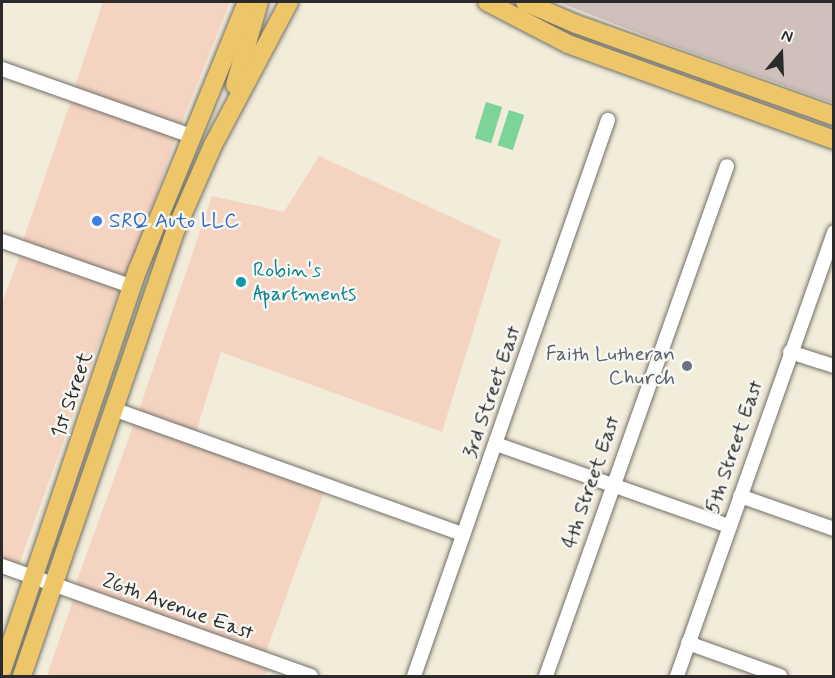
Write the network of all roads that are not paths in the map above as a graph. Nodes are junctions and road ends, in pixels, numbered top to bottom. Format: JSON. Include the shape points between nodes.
{"nodes":[{"id":1,"x":247,"y":2,"type":"edge"},
{"id":2,"x":259,"y":2,"type":"edge"},
{"id":3,"x":289,"y":2,"type":"edge"},
{"id":4,"x":487,"y":2,"type":"edge"},
{"id":5,"x":525,"y":2,"type":"edge"},
{"id":6,"x":2,"y":69,"type":"edge"},
{"id":7,"x":228,"y":114,"type":"junction"},
{"id":8,"x":834,"y":116,"type":"edge"},
{"id":9,"x":608,"y":120,"type":"dead end"},
{"id":10,"x":191,"y":136,"type":"junction"},
{"id":11,"x":834,"y":140,"type":"edge"},
{"id":12,"x":727,"y":166,"type":"dead end"},
{"id":13,"x":834,"y":232,"type":"edge"},
{"id":14,"x":2,"y":241,"type":"edge"},
{"id":15,"x":133,"y":287,"type":"junction"},
{"id":16,"x":136,"y":336,"type":"junction"},
{"id":17,"x":790,"y":352,"type":"junction"},
{"id":18,"x":834,"y":366,"type":"edge"},
{"id":19,"x":113,"y":409,"type":"junction"},
{"id":20,"x":496,"y":444,"type":"junction"},
{"id":21,"x":612,"y":484,"type":"junction"},
{"id":22,"x":740,"y":496,"type":"junction"},
{"id":23,"x":729,"y":526,"type":"junction"},
{"id":24,"x":834,"y":529,"type":"edge"},
{"id":25,"x":464,"y":534,"type":"junction"},
{"id":26,"x":2,"y":566,"type":"edge"},
{"id":27,"x":32,"y":577,"type":"junction"},
{"id":28,"x":52,"y":584,"type":"junction"},
{"id":29,"x":688,"y":644,"type":"junction"},
{"id":30,"x":2,"y":670,"type":"edge"},
{"id":31,"x":22,"y":676,"type":"edge"},
{"id":32,"x":311,"y":676,"type":"edge"},
{"id":33,"x":414,"y":676,"type":"edge"},
{"id":34,"x":546,"y":676,"type":"edge"},
{"id":35,"x":677,"y":676,"type":"edge"},
{"id":36,"x":780,"y":676,"type":"edge"}],
"edges":[{"from":1,"to":10,"type":"main road","name":"1st Street"},
{"from":2,"to":7,"type":"main road"},
{"from":3,"to":7,"type":"main road"},
{"from":4,"to":11,"type":"main road","via":[[568,44]]},
{"from":5,"to":8,"type":"main road"},
{"from":6,"to":10,"type":"street"},
{"from":7,"to":10,"type":"main road","via":[[211,133]]},
{"from":7,"to":16,"type":"main road","name":"1st Street","via":[[177,226]]},
{"from":9,"to":20,"type":"street","name":"3rd Street East"},
{"from":10,"to":15,"type":"main road","name":"1st Street"},
{"from":10,"to":16,"type":"main road","via":[[195,154],[142,296]]},
{"from":12,"to":21,"type":"street","name":"4th Street East"},
{"from":13,"to":17,"type":"street","name":"5th Street East"},
{"from":14,"to":15,"type":"street"},
{"from":15,"to":27,"type":"main road","name":"1st Street"},
{"from":16,"to":19,"type":"main road","name":"1st Street"},
{"from":17,"to":18,"type":"street"},
{"from":17,"to":22,"type":"street","name":"5th Street East"},
{"from":19,"to":25,"type":"street"},
{"from":19,"to":28,"type":"main road","name":"1st Street"},
{"from":20,"to":21,"type":"street"},
{"from":20,"to":25,"type":"street","name":"3rd Street East"},
{"from":21,"to":23,"type":"street"},
{"from":21,"to":34,"type":"street","name":"4th Street East"},
{"from":22,"to":23,"type":"street","name":"5th Street East"},
{"from":22,"to":24,"type":"street"},
{"from":23,"to":29,"type":"street","name":"5th Street East"},
{"from":25,"to":33,"type":"street","name":"3rd Street East"},
{"from":26,"to":27,"type":"street","name":"26th Avenue East"},
{"from":27,"to":28,"type":"street","name":"26th Avenue East"},
{"from":27,"to":30,"type":"main road","name":"1st Street"},
{"from":28,"to":31,"type":"main road","name":"1st Street"},
{"from":28,"to":32,"type":"street","name":"26th Avenue East"},
{"from":29,"to":35,"type":"street","name":"5th Street East"},
{"from":29,"to":36,"type":"street"}]}
